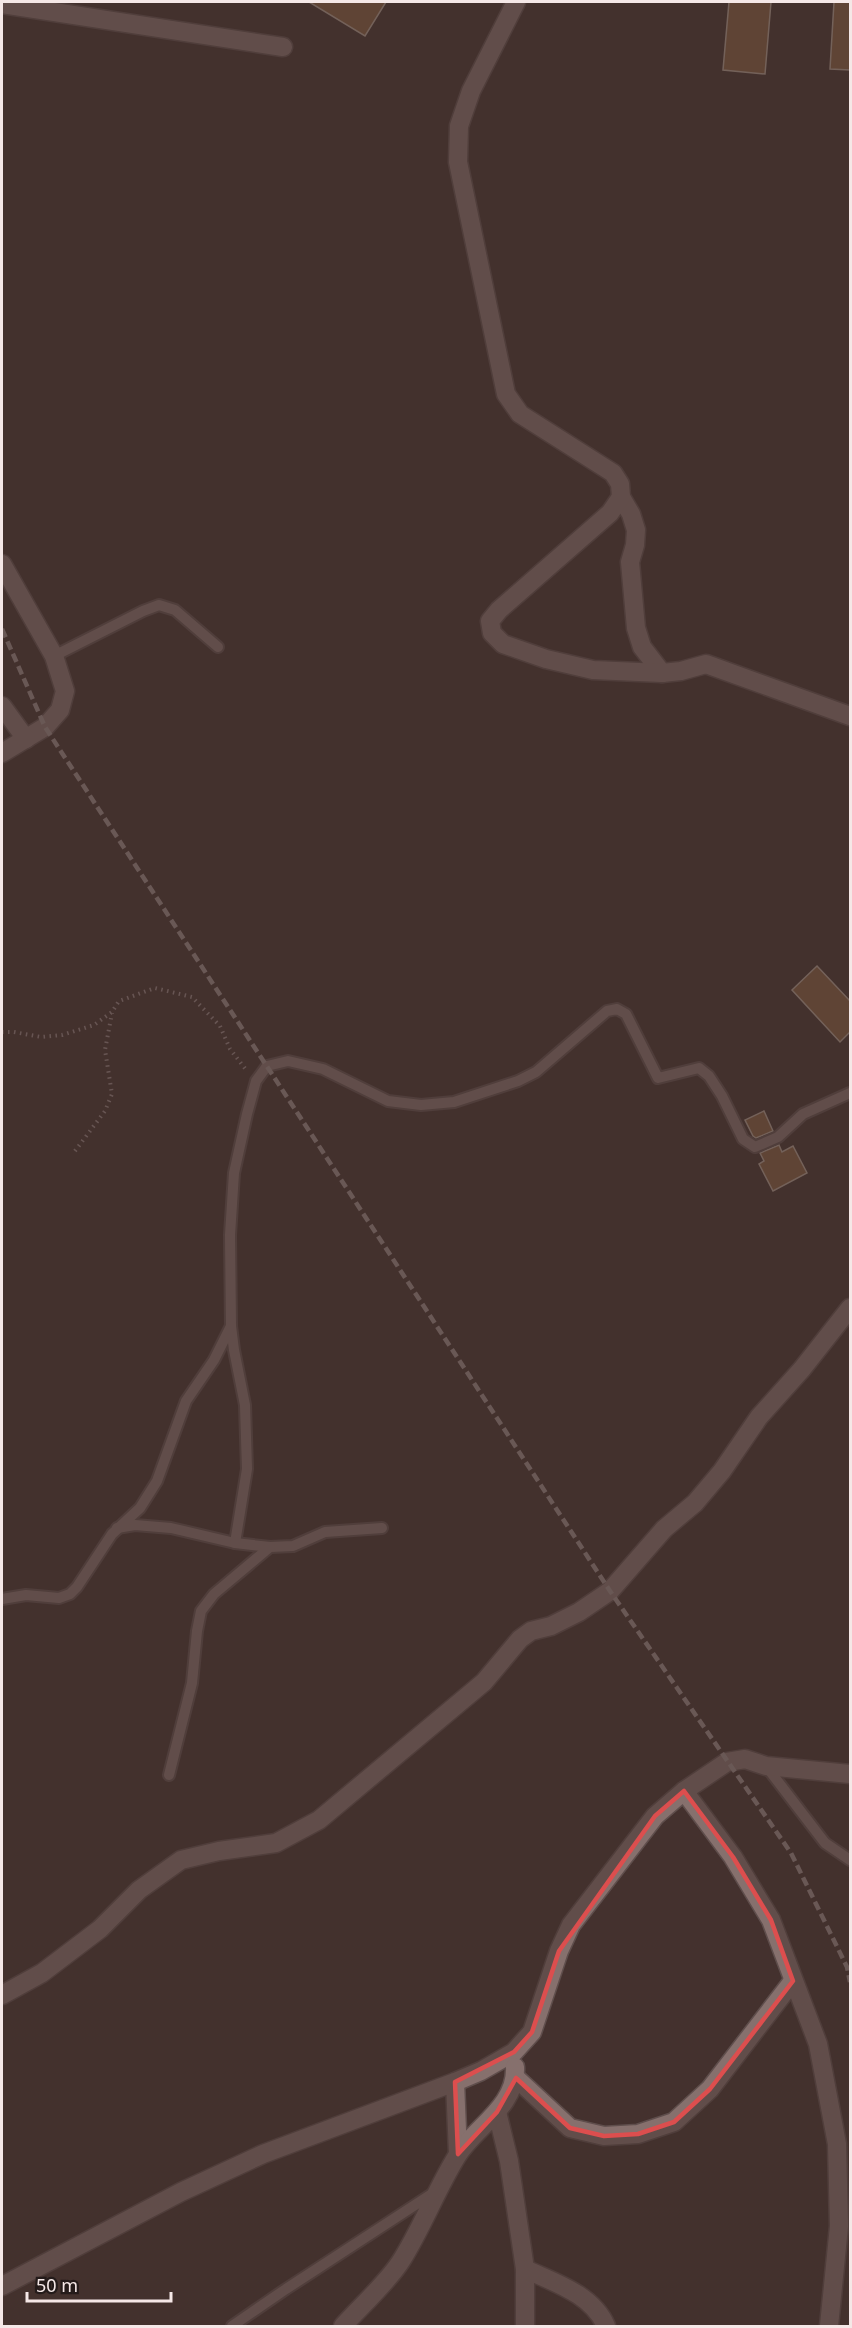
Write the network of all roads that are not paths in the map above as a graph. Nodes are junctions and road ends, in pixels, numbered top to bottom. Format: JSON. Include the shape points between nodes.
{"nodes":[{"id":1,"x":516,"y":2,"type":"edge"},
{"id":2,"x":2,"y":4,"type":"edge"},
{"id":3,"x":283,"y":47,"type":"dead end"},
{"id":4,"x":621,"y":497,"type":"junction"},
{"id":5,"x":2,"y":564,"type":"edge"},
{"id":6,"x":218,"y":647,"type":"dead end"},
{"id":7,"x":54,"y":656,"type":"junction"},
{"id":8,"x":662,"y":673,"type":"junction"},
{"id":9,"x":2,"y":706,"type":"edge"},
{"id":10,"x":850,"y":716,"type":"edge"},
{"id":11,"x":26,"y":740,"type":"junction"},
{"id":12,"x":2,"y":753,"type":"edge"},
{"id":13,"x":850,"y":1093,"type":"edge"},
{"id":14,"x":850,"y":1308,"type":"edge"},
{"id":15,"x":231,"y":1326,"type":"junction"},
{"id":16,"x":117,"y":1528,"type":"junction"},
{"id":17,"x":382,"y":1528,"type":"dead end"},
{"id":18,"x":235,"y":1543,"type":"junction"},
{"id":19,"x":270,"y":1547,"type":"junction"},
{"id":20,"x":2,"y":1599,"type":"edge"},
{"id":21,"x":766,"y":1766,"type":"junction"},
{"id":22,"x":850,"y":1774,"type":"edge"},
{"id":23,"x":169,"y":1775,"type":"dead end"},
{"id":24,"x":684,"y":1791,"type":"junction"},
{"id":25,"x":850,"y":1860,"type":"edge"},
{"id":26,"x":793,"y":1981,"type":"junction"},
{"id":27,"x":2,"y":1995,"type":"edge"},
{"id":28,"x":514,"y":2052,"type":"junction"},
{"id":29,"x":516,"y":2078,"type":"junction"},
{"id":30,"x":455,"y":2082,"type":"junction"},
{"id":31,"x":497,"y":2112,"type":"junction"},
{"id":32,"x":458,"y":2154,"type":"junction"},
{"id":33,"x":440,"y":2188,"type":"junction"},
{"id":34,"x":525,"y":2269,"type":"junction"},
{"id":35,"x":2,"y":2286,"type":"edge"},
{"id":36,"x":232,"y":2326,"type":"edge"},
{"id":37,"x":343,"y":2326,"type":"edge"},
{"id":38,"x":525,"y":2326,"type":"edge"},
{"id":39,"x":606,"y":2326,"type":"edge"},
{"id":40,"x":829,"y":2326,"type":"edge"}],
"edges":[{"from":1,"to":4,"type":"street","via":[[471,91],[459,126],[458,162],[501,371],[506,394],[520,414],[613,473],[620,484]]},
{"from":2,"to":3,"type":"street"},
{"from":4,"to":8,"type":"street","via":[[636,530],[630,562],[636,628],[642,647]]},
{"from":4,"to":8,"type":"street","via":[[610,513],[499,610],[490,621],[492,633],[503,644],[556,662],[593,670]]},
{"from":5,"to":7,"type":"street"},
{"from":6,"to":7,"type":"lane","via":[[175,610],[159,605]]},
{"from":7,"to":11,"type":"street","via":[[65,691],[60,710]]},
{"from":8,"to":10,"type":"street","via":[[706,664]]},
{"from":9,"to":11,"type":"street"},
{"from":11,"to":12,"type":"street"},
{"from":13,"to":15,"type":"lane","via":[[803,1114],[778,1137],[755,1147],[743,1139],[710,1076],[699,1068],[658,1078],[626,1014],[617,1009],[607,1011],[536,1072],[453,1102],[421,1105],[388,1101],[323,1069],[288,1061],[267,1066],[256,1082],[234,1173]]},
{"from":14,"to":27,"type":"street","via":[[759,1417],[695,1503],[664,1529],[610,1591],[579,1612],[520,1639],[484,1682],[319,1820],[276,1843],[181,1860],[139,1890],[100,1929],[42,1973]]},
{"from":15,"to":16,"type":"lane","via":[[186,1401],[157,1481],[140,1508]]},
{"from":15,"to":18,"type":"lane","via":[[246,1405],[247,1469]]},
{"from":16,"to":18,"type":"lane","via":[[171,1528]]},
{"from":16,"to":20,"type":"lane","via":[[70,1594],[59,1598],[26,1595]]},
{"from":17,"to":19,"type":"lane","via":[[325,1532],[293,1546]]},
{"from":18,"to":19,"type":"lane"},
{"from":19,"to":23,"type":"lane","via":[[214,1594],[201,1611],[192,1683]]},
{"from":21,"to":22,"type":"street"},
{"from":21,"to":24,"type":"street","via":[[745,1758],[727,1762]]},
{"from":21,"to":25,"type":"lane","via":[[825,1843]]},
{"from":24,"to":26,"type":"street","via":[[733,1857],[771,1920]]},
{"from":24,"to":28,"type":"street","via":[[655,1816],[571,1925],[532,2032]]},
{"from":26,"to":29,"type":"street","via":[[710,2089],[674,2122],[638,2134],[604,2136],[570,2128]]},
{"from":26,"to":40,"type":"street","via":[[818,2044],[837,2144],[839,2226]]},
{"from":28,"to":29,"type":"street"},
{"from":28,"to":30,"type":"street"},
{"from":29,"to":31,"type":"street"},
{"from":30,"to":32,"type":"street"},
{"from":30,"to":35,"type":"street","via":[[263,2154],[181,2192]]},
{"from":31,"to":32,"type":"street"},
{"from":31,"to":34,"type":"street","via":[[509,2161]]},
{"from":32,"to":33,"type":"street"},
{"from":33,"to":36,"type":"lane"},
{"from":33,"to":37,"type":"street","via":[[400,2263]]},
{"from":34,"to":38,"type":"street"},
{"from":34,"to":39,"type":"street","via":[[582,2297],[596,2308]]}]}
